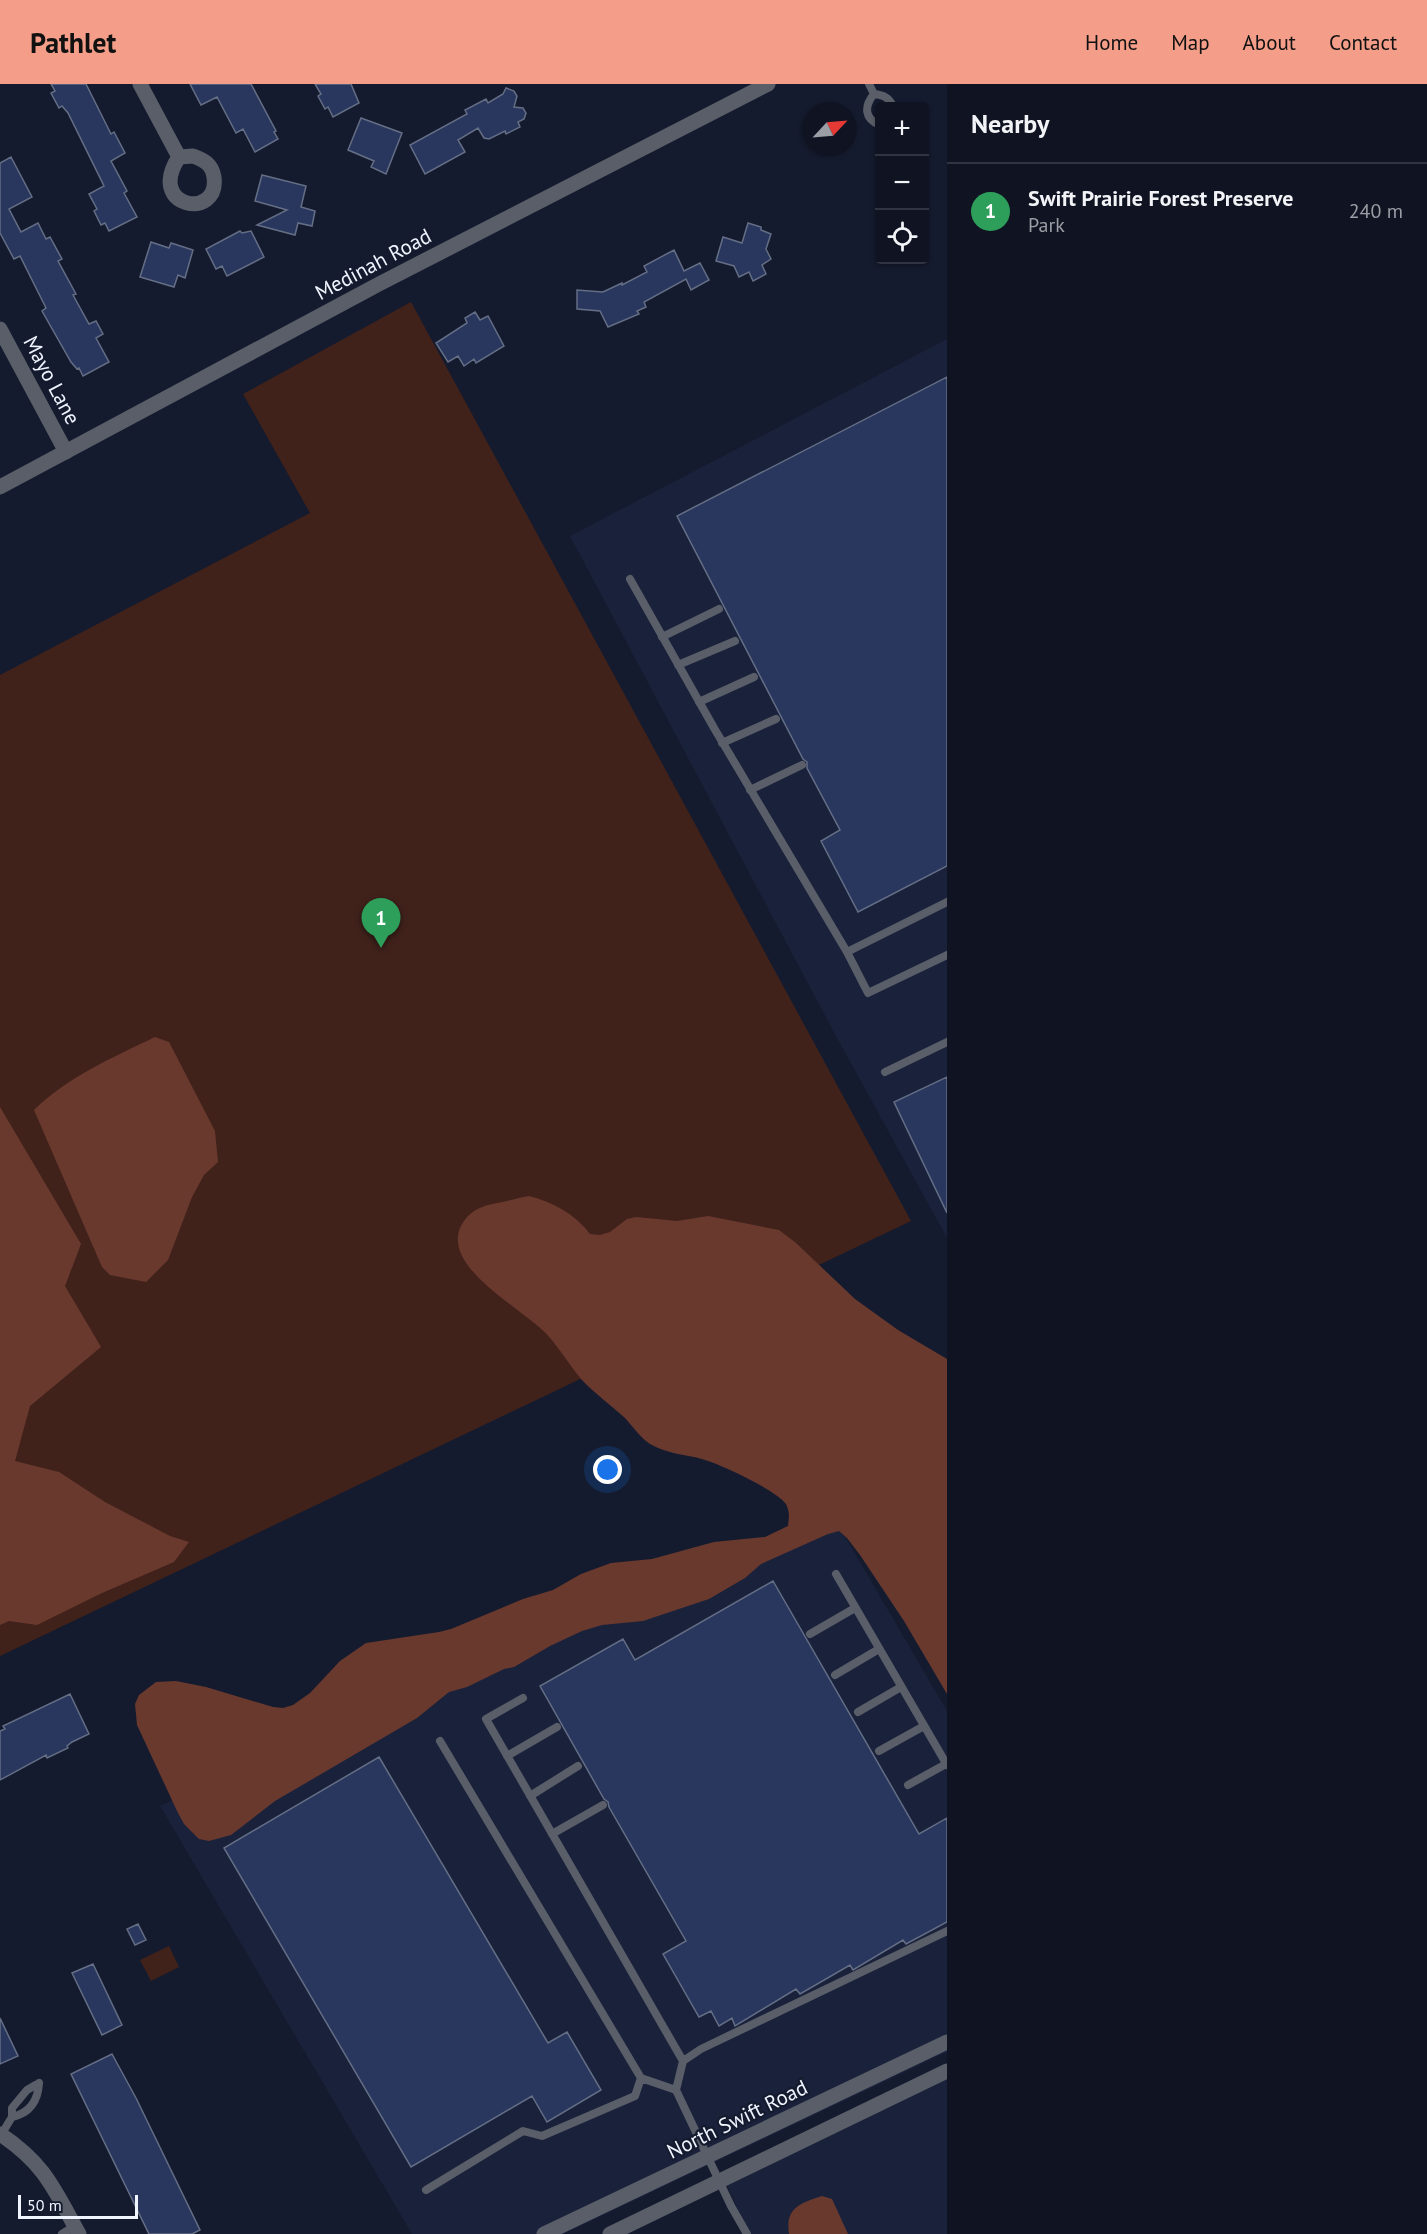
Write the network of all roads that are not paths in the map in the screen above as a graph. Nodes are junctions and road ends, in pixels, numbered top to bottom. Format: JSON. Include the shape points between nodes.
{"nodes":[{"id":1,"x":140,"y":84,"type":"edge"},
{"id":2,"x":768,"y":84,"type":"edge"},
{"id":3,"x":869,"y":84,"type":"edge"},
{"id":4,"x":874,"y":94,"type":"junction"},
{"id":5,"x":891,"y":102,"type":"edge"},
{"id":6,"x":875,"y":124,"type":"edge"},
{"id":7,"x":179,"y":157,"type":"dead end"},
{"id":8,"x":0,"y":329,"type":"edge"},
{"id":9,"x":66,"y":452,"type":"junction"},
{"id":10,"x":0,"y":487,"type":"edge"},
{"id":11,"x":630,"y":579,"type":"dead end"},
{"id":12,"x":719,"y":609,"type":"dead end"},
{"id":13,"x":662,"y":637,"type":"junction"},
{"id":14,"x":735,"y":640,"type":"dead end"},
{"id":15,"x":678,"y":665,"type":"junction"},
{"id":16,"x":754,"y":677,"type":"dead end"},
{"id":17,"x":699,"y":702,"type":"junction"},
{"id":18,"x":776,"y":718,"type":"dead end"},
{"id":19,"x":722,"y":743,"type":"junction"},
{"id":20,"x":802,"y":765,"type":"dead end"},
{"id":21,"x":750,"y":790,"type":"junction"},
{"id":22,"x":947,"y":902,"type":"edge"},
{"id":23,"x":847,"y":952,"type":"junction"},
{"id":24,"x":947,"y":955,"type":"edge"},
{"id":25,"x":947,"y":1042,"type":"edge"},
{"id":26,"x":885,"y":1072,"type":"dead end"},
{"id":27,"x":836,"y":1574,"type":"dead end"},
{"id":28,"x":855,"y":1608,"type":"junction"},
{"id":29,"x":810,"y":1634,"type":"dead end"},
{"id":30,"x":879,"y":1649,"type":"junction"},
{"id":31,"x":835,"y":1675,"type":"dead end"},
{"id":32,"x":901,"y":1687,"type":"junction"},
{"id":33,"x":524,"y":1698,"type":"dead end"},
{"id":34,"x":858,"y":1712,"type":"dead end"},
{"id":35,"x":924,"y":1726,"type":"junction"},
{"id":36,"x":557,"y":1727,"type":"dead end"},
{"id":37,"x":440,"y":1741,"type":"dead end"},
{"id":38,"x":879,"y":1751,"type":"dead end"},
{"id":39,"x":507,"y":1756,"type":"junction"},
{"id":40,"x":947,"y":1765,"type":"edge"},
{"id":41,"x":579,"y":1766,"type":"dead end"},
{"id":42,"x":908,"y":1785,"type":"dead end"},
{"id":43,"x":530,"y":1796,"type":"junction"},
{"id":44,"x":603,"y":1805,"type":"dead end"},
{"id":45,"x":552,"y":1834,"type":"junction"},
{"id":46,"x":947,"y":1931,"type":"edge"},
{"id":47,"x":947,"y":2042,"type":"edge"},
{"id":48,"x":683,"y":2061,"type":"junction"},
{"id":49,"x":947,"y":2072,"type":"edge"},
{"id":50,"x":641,"y":2078,"type":"junction"},
{"id":51,"x":676,"y":2090,"type":"junction"},
{"id":52,"x":12,"y":2117,"type":"junction"},
{"id":53,"x":0,"y":2134,"type":"edge"},
{"id":54,"x":707,"y":2157,"type":"junction"},
{"id":55,"x":720,"y":2182,"type":"junction"},
{"id":56,"x":426,"y":2190,"type":"dead end"},
{"id":57,"x":72,"y":2231,"type":"edge"},
{"id":58,"x":544,"y":2234,"type":"edge"},
{"id":59,"x":610,"y":2234,"type":"edge"},
{"id":60,"x":747,"y":2234,"type":"edge"}],
"edges":[{"from":1,"to":7,"type":"street"},
{"from":2,"to":9,"type":"street","name":"Medinah Road","via":[[379,284]]},
{"from":3,"to":4,"type":"lane"},
{"from":4,"to":5,"type":"lane"},
{"from":4,"to":6,"type":"lane","via":[[867,114]]},
{"from":8,"to":9,"type":"street","name":"Mayo Lane"},
{"from":9,"to":10,"type":"street","name":"Medinah Road"},
{"from":11,"to":13,"type":"lane"},
{"from":12,"to":13,"type":"lane"},
{"from":13,"to":15,"type":"lane"},
{"from":14,"to":15,"type":"lane"},
{"from":15,"to":17,"type":"lane"},
{"from":16,"to":17,"type":"lane"},
{"from":17,"to":19,"type":"lane"},
{"from":18,"to":19,"type":"lane"},
{"from":19,"to":21,"type":"lane"},
{"from":20,"to":21,"type":"lane"},
{"from":21,"to":23,"type":"lane"},
{"from":22,"to":23,"type":"lane"},
{"from":23,"to":24,"type":"lane","via":[[868,993]]},
{"from":25,"to":26,"type":"lane"},
{"from":27,"to":28,"type":"lane"},
{"from":28,"to":29,"type":"lane"},
{"from":28,"to":30,"type":"lane"},
{"from":30,"to":31,"type":"lane"},
{"from":30,"to":32,"type":"lane"},
{"from":32,"to":34,"type":"lane"},
{"from":32,"to":35,"type":"lane"},
{"from":33,"to":39,"type":"lane","via":[[486,1719]]},
{"from":35,"to":38,"type":"lane"},
{"from":35,"to":40,"type":"lane"},
{"from":36,"to":39,"type":"lane"},
{"from":37,"to":50,"type":"lane"},
{"from":39,"to":43,"type":"lane"},
{"from":40,"to":42,"type":"lane"},
{"from":41,"to":43,"type":"lane"},
{"from":43,"to":45,"type":"lane"},
{"from":44,"to":45,"type":"lane"},
{"from":45,"to":48,"type":"lane"},
{"from":46,"to":48,"type":"lane"},
{"from":47,"to":54,"type":"street","name":"North Swift Road"},
{"from":48,"to":51,"type":"lane"},
{"from":49,"to":55,"type":"street"},
{"from":50,"to":51,"type":"lane"},
{"from":50,"to":56,"type":"lane","via":[[635,2096],[542,2136],[523,2131]]},
{"from":51,"to":54,"type":"lane"},
{"from":52,"to":52,"type":"lane","via":[[24,2115],[39,2097],[39,2083],[27,2090],[12,2108]]},
{"from":52,"to":53,"type":"lane"},
{"from":53,"to":57,"type":"street","via":[[39,2165]]},
{"from":54,"to":55,"type":"lane"},
{"from":54,"to":58,"type":"street","name":"North Swift Road"},
{"from":55,"to":59,"type":"street"},
{"from":55,"to":60,"type":"lane"}]}
